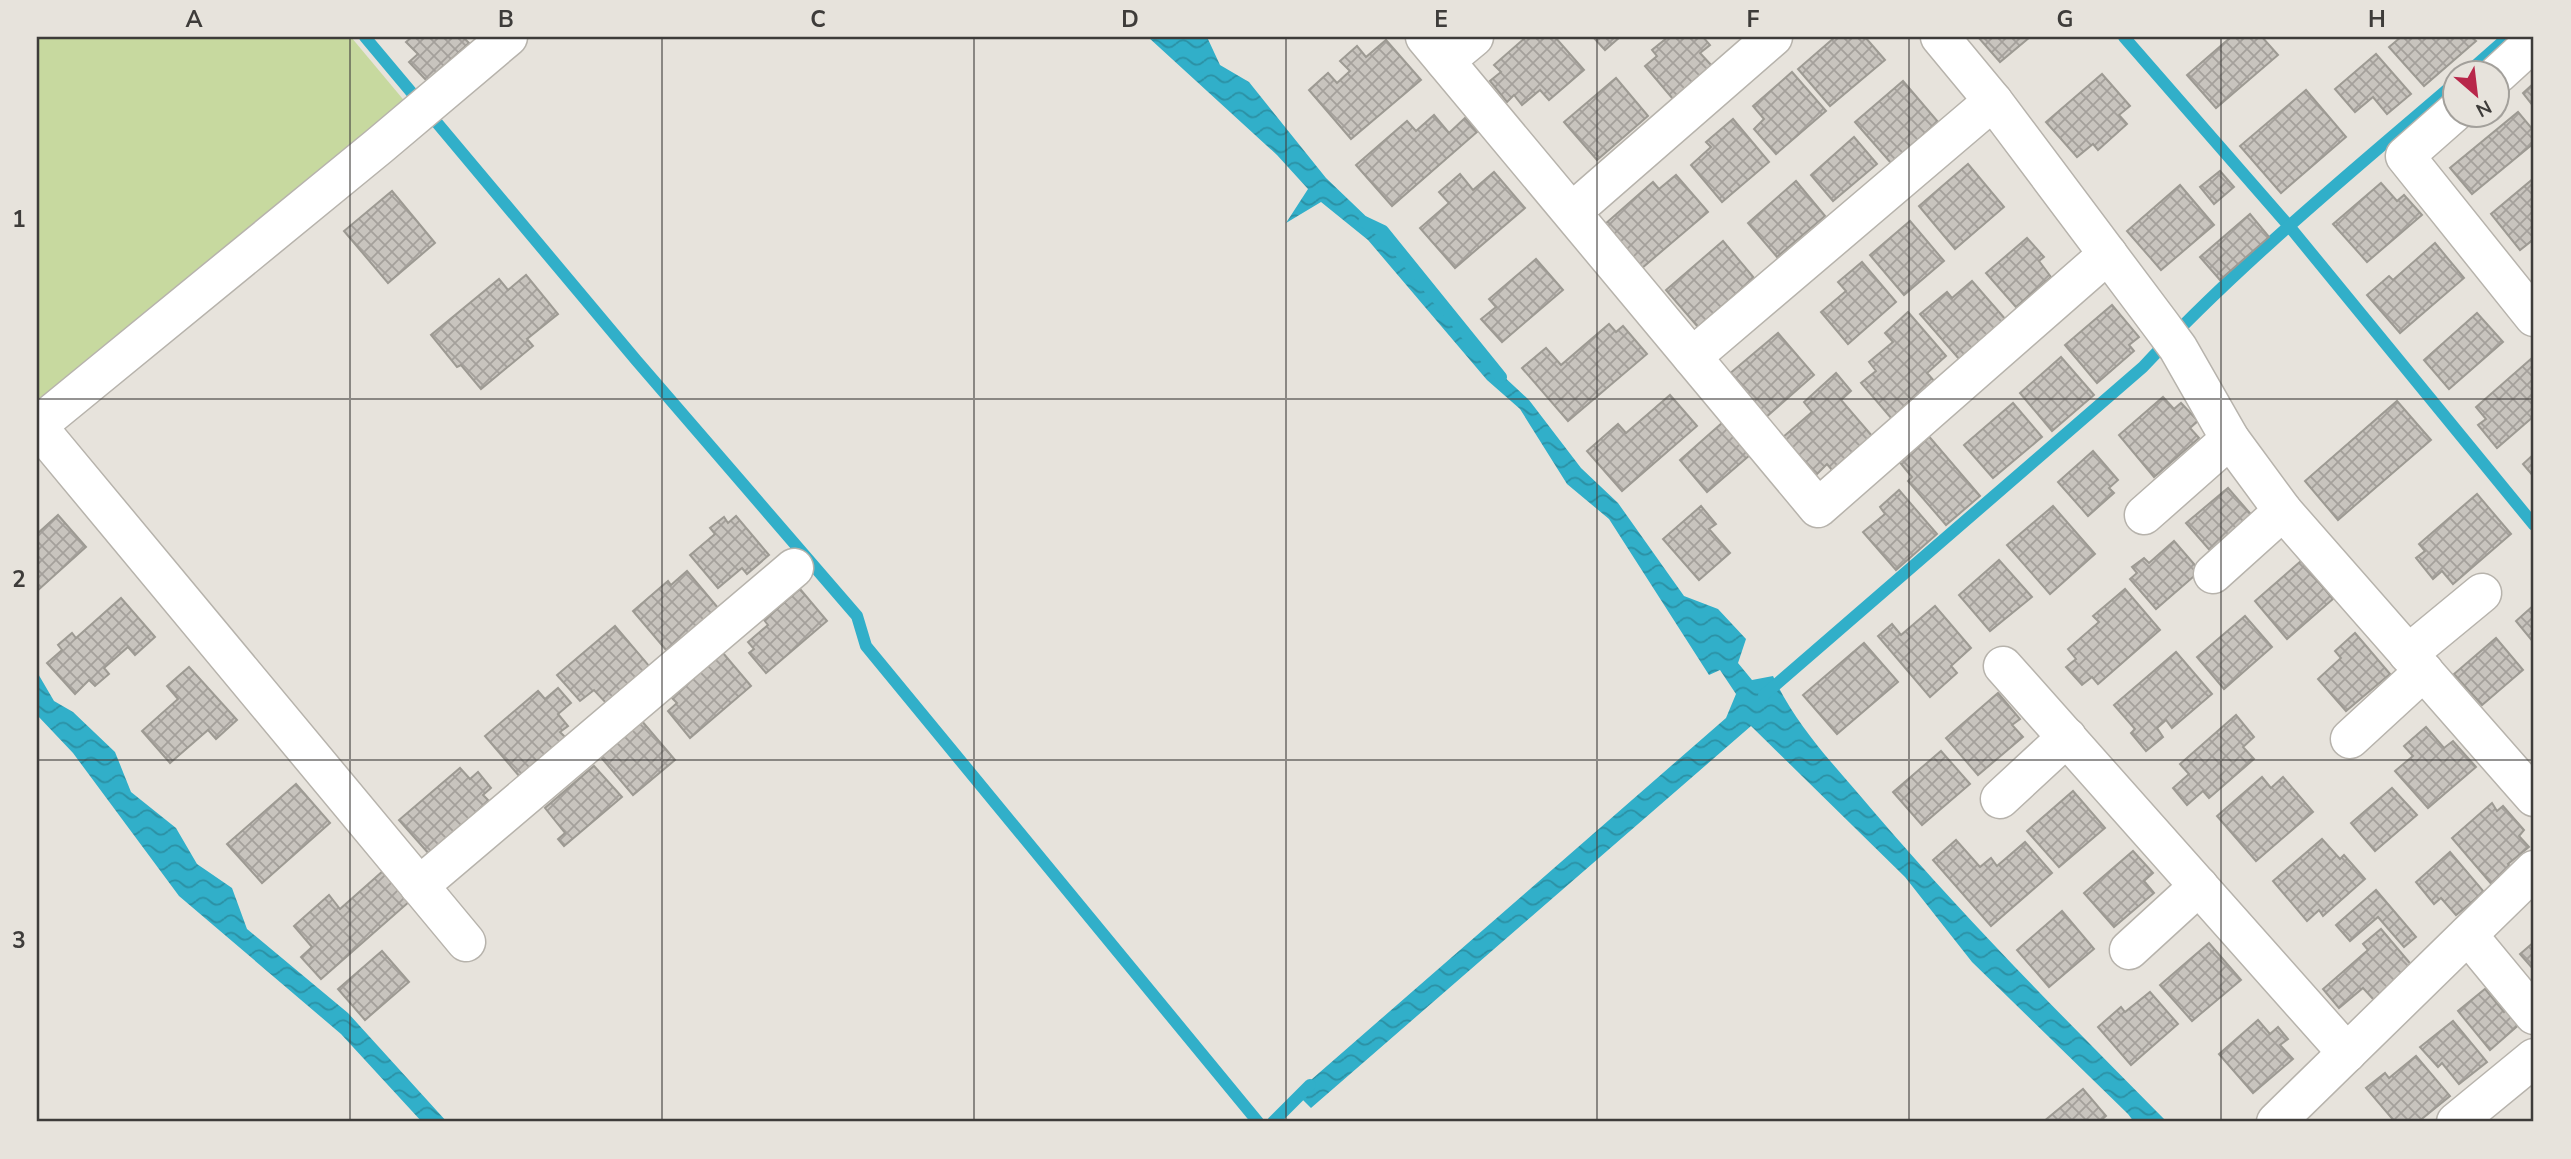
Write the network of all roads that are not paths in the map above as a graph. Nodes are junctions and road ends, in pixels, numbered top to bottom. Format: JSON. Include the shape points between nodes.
{"nodes":[{"id":1,"x":508,"y":37,"type":"edge"},
{"id":2,"x":1773,"y":37,"type":"edge"},
{"id":3,"x":1940,"y":37,"type":"edge"},
{"id":4,"x":2534,"y":41,"type":"edge"},
{"id":5,"x":1448,"y":45,"type":"edge"},
{"id":6,"x":2512,"y":61,"type":"edge"},
{"id":7,"x":1993,"y":101,"type":"junction"},
{"id":8,"x":2442,"y":123,"type":"edge"},
{"id":9,"x":1572,"y":212,"type":"junction"},
{"id":10,"x":2108,"y":254,"type":"junction"},
{"id":11,"x":2534,"y":317,"type":"edge"},
{"id":12,"x":1692,"y":357,"type":"junction"},
{"id":13,"x":37,"y":426,"type":"edge"},
{"id":14,"x":2230,"y":439,"type":"junction"},
{"id":15,"x":2283,"y":511,"type":"junction"},
{"id":16,"x":2144,"y":515,"type":"dead end"},
{"id":17,"x":794,"y":568,"type":"dead end"},
{"id":18,"x":2213,"y":574,"type":"dead end"},
{"id":19,"x":2482,"y":593,"type":"dead end"},
{"id":20,"x":2416,"y":663,"type":"junction"},
{"id":21,"x":2003,"y":666,"type":"dead end"},
{"id":22,"x":2067,"y":737,"type":"junction"},
{"id":23,"x":2350,"y":739,"type":"dead end"},
{"id":24,"x":2534,"y":797,"type":"edge"},
{"id":25,"x":2000,"y":799,"type":"dead end"},
{"id":26,"x":2534,"y":870,"type":"edge"},
{"id":27,"x":419,"y":886,"type":"junction"},
{"id":28,"x":2199,"y":886,"type":"junction"},
{"id":29,"x":2468,"y":935,"type":"junction"},
{"id":30,"x":466,"y":942,"type":"dead end"},
{"id":31,"x":2129,"y":950,"type":"dead end"},
{"id":32,"x":2534,"y":1015,"type":"edge"},
{"id":33,"x":2347,"y":1053,"type":"junction"},
{"id":34,"x":2534,"y":1058,"type":"edge"},
{"id":35,"x":2276,"y":1122,"type":"edge"},
{"id":36,"x":2456,"y":1122,"type":"edge"}],
"edges":[{"from":1,"to":13,"type":"street"},
{"from":2,"to":9,"type":"street"},
{"from":3,"to":7,"type":"street"},
{"from":4,"to":6,"type":"street"},
{"from":5,"to":9,"type":"street"},
{"from":7,"to":10,"type":"street"},
{"from":7,"to":12,"type":"street"},
{"from":8,"to":11,"type":"street","via":[[2405,156]]},
{"from":9,"to":12,"type":"street"},
{"from":10,"to":12,"type":"street","via":[[1818,508]]},
{"from":10,"to":14,"type":"street","via":[[2169,337]]},
{"from":13,"to":27,"type":"street"},
{"from":14,"to":15,"type":"street"},
{"from":14,"to":16,"type":"street"},
{"from":15,"to":18,"type":"street"},
{"from":15,"to":20,"type":"street"},
{"from":17,"to":27,"type":"street"},
{"from":19,"to":20,"type":"street"},
{"from":20,"to":23,"type":"street"},
{"from":20,"to":24,"type":"street"},
{"from":21,"to":22,"type":"street"},
{"from":22,"to":25,"type":"street"},
{"from":22,"to":28,"type":"street"},
{"from":26,"to":29,"type":"street"},
{"from":27,"to":30,"type":"street"},
{"from":28,"to":31,"type":"street"},
{"from":28,"to":33,"type":"street"},
{"from":29,"to":32,"type":"street"},
{"from":29,"to":33,"type":"street"},
{"from":33,"to":35,"type":"street"},
{"from":34,"to":36,"type":"street"}]}
